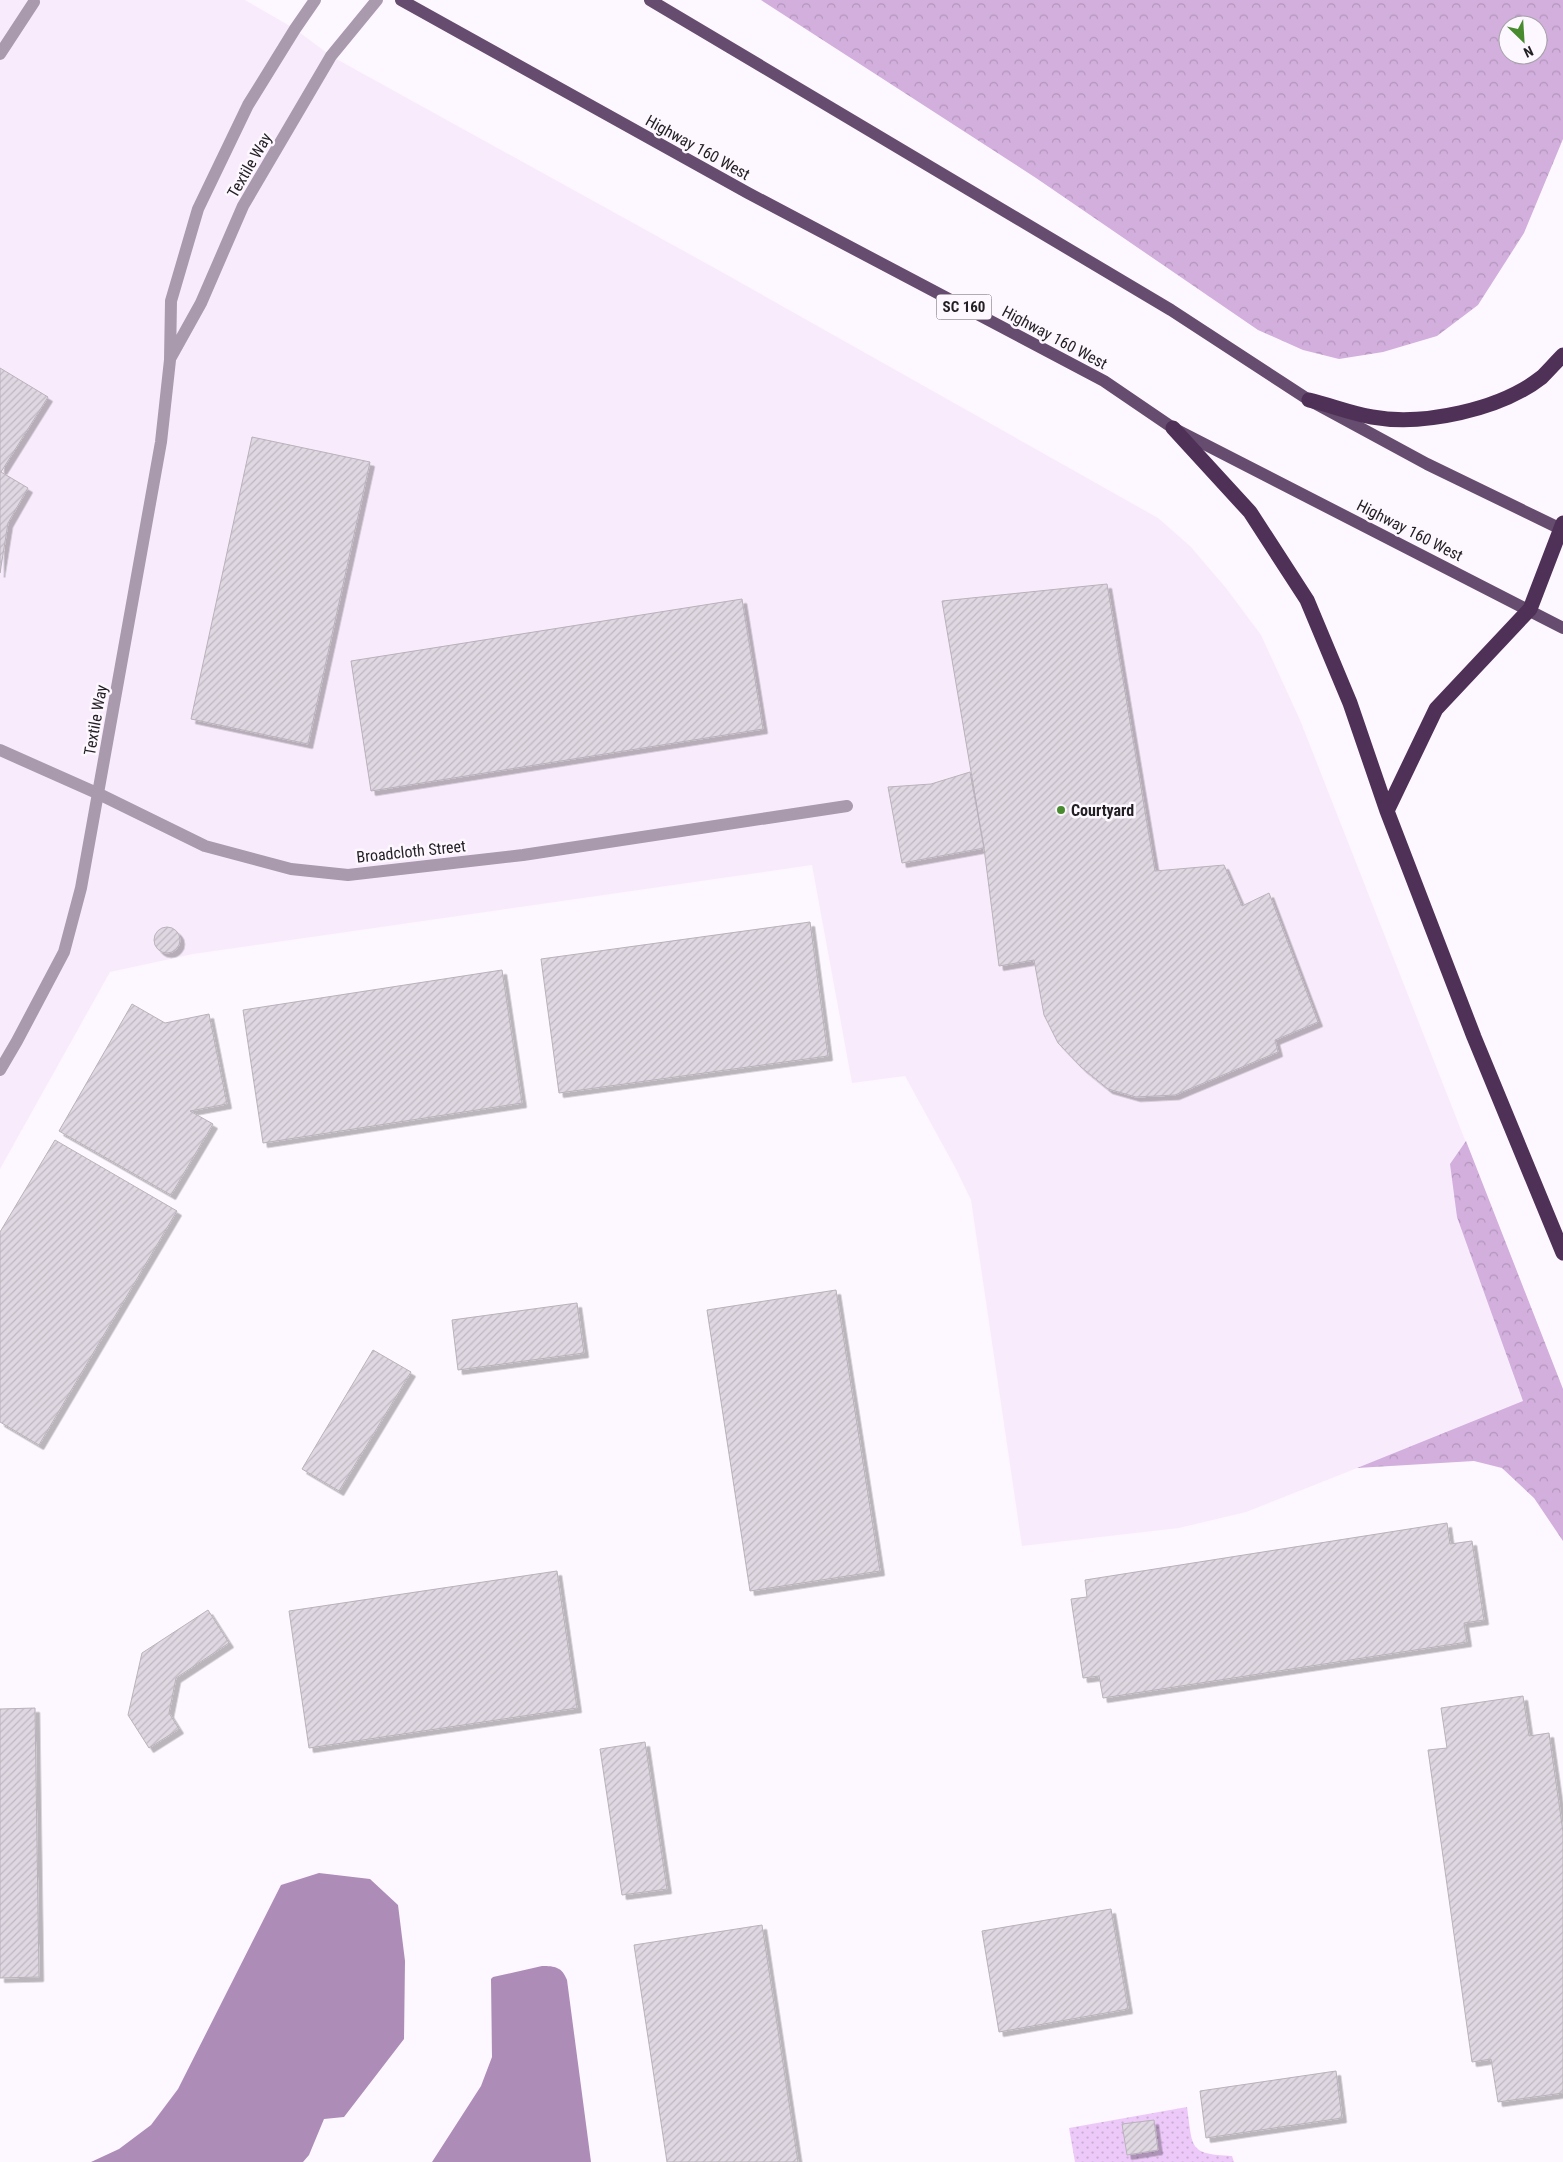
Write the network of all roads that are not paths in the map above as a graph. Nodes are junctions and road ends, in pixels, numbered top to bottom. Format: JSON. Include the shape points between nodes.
{"nodes":[{"id":1,"x":315,"y":0,"type":"edge"},
{"id":2,"x":377,"y":0,"type":"edge"},
{"id":3,"x":401,"y":0,"type":"edge"},
{"id":4,"x":650,"y":0,"type":"edge"},
{"id":5,"x":34,"y":2,"type":"dead end"},
{"id":6,"x":0,"y":54,"type":"edge"},
{"id":7,"x":1563,"y":355,"type":"edge"},
{"id":8,"x":170,"y":360,"type":"junction"},
{"id":9,"x":1309,"y":400,"type":"junction"},
{"id":10,"x":1173,"y":428,"type":"junction"},
{"id":11,"x":1562,"y":527,"type":"edge"},
{"id":12,"x":1530,"y":610,"type":"junction"},
{"id":13,"x":1563,"y":628,"type":"edge"},
{"id":14,"x":0,"y":750,"type":"edge"},
{"id":15,"x":99,"y":794,"type":"junction"},
{"id":16,"x":847,"y":806,"type":"dead end"},
{"id":17,"x":1387,"y":811,"type":"junction"},
{"id":18,"x":0,"y":1070,"type":"edge"},
{"id":19,"x":1563,"y":1253,"type":"edge"}],
"edges":[{"from":1,"to":8,"type":"street","name":"Textile Way","via":[[248,106],[198,209],[170,301]]},
{"from":2,"to":8,"type":"street","name":"Textile Way","via":[[331,56],[243,206],[201,303]]},
{"from":3,"to":10,"type":"main road","name":"Highway 160 West","number":"SC 160","via":[[748,193],[1104,381]]},
{"from":4,"to":9,"type":"main road","via":[[1171,310]]},
{"from":5,"to":6,"type":"street"},
{"from":7,"to":9,"type":"highway","via":[[1542,377],[1508,397],[1469,410],[1420,420],[1372,417]]},
{"from":8,"to":15,"type":"street","name":"Textile Way","via":[[161,442]]},
{"from":9,"to":11,"type":"main road","via":[[1428,464]]},
{"from":10,"to":12,"type":"main road","name":"Highway 160 West","number":"SC 160"},
{"from":10,"to":17,"type":"highway","via":[[1250,512],[1307,600],[1350,703]]},
{"from":11,"to":12,"type":"highway"},
{"from":12,"to":13,"type":"main road","name":"Highway 160 West"},
{"from":12,"to":17,"type":"highway","via":[[1436,709]]},
{"from":14,"to":15,"type":"street","name":"Broadcloth Street"},
{"from":15,"to":16,"type":"street","name":"Broadcloth Street","via":[[205,846],[290,869],[348,875],[523,855]]},
{"from":15,"to":18,"type":"street","name":"Textile Way","via":[[81,888],[64,952]]},
{"from":17,"to":19,"type":"highway","via":[[1474,1037]]}]}
